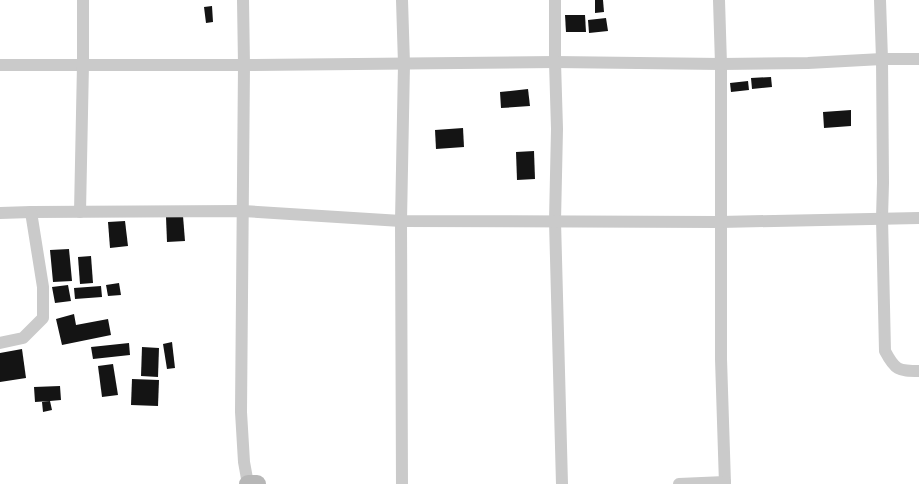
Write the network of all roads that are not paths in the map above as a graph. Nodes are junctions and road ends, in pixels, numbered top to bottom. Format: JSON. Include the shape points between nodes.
{"nodes":[{"id":1,"x":83,"y":0,"type":"edge"},
{"id":2,"x":243,"y":0,"type":"edge"},
{"id":3,"x":402,"y":0,"type":"edge"},
{"id":4,"x":555,"y":0,"type":"edge"},
{"id":5,"x":719,"y":0,"type":"edge"},
{"id":6,"x":880,"y":0,"type":"edge"},
{"id":7,"x":882,"y":59,"type":"junction"},
{"id":8,"x":919,"y":59,"type":"edge"},
{"id":9,"x":555,"y":62,"type":"junction"},
{"id":10,"x":84,"y":64,"type":"junction"},
{"id":11,"x":404,"y":64,"type":"junction"},
{"id":12,"x":721,"y":64,"type":"junction"},
{"id":13,"x":0,"y":65,"type":"edge"},
{"id":14,"x":244,"y":66,"type":"junction"},
{"id":15,"x":243,"y":211,"type":"junction"},
{"id":16,"x":32,"y":212,"type":"junction"},
{"id":17,"x":80,"y":212,"type":"junction"},
{"id":18,"x":0,"y":213,"type":"edge"},
{"id":19,"x":882,"y":218,"type":"junction"},
{"id":20,"x":919,"y":218,"type":"edge"},
{"id":21,"x":401,"y":221,"type":"junction"},
{"id":22,"x":555,"y":222,"type":"junction"},
{"id":23,"x":720,"y":222,"type":"junction"},
{"id":24,"x":0,"y":343,"type":"edge"},
{"id":25,"x":919,"y":371,"type":"edge"},
{"id":26,"x":725,"y":483,"type":"edge"},
{"id":27,"x":248,"y":484,"type":"edge"},
{"id":28,"x":257,"y":484,"type":"edge"},
{"id":29,"x":402,"y":484,"type":"edge"},
{"id":30,"x":562,"y":484,"type":"edge"},
{"id":31,"x":679,"y":484,"type":"edge"}],
"edges":[{"from":1,"to":10,"type":"street"},
{"from":2,"to":14,"type":"street"},
{"from":3,"to":11,"type":"street"},
{"from":4,"to":9,"type":"street"},
{"from":5,"to":12,"type":"street"},
{"from":6,"to":7,"type":"street"},
{"from":7,"to":8,"type":"street"},
{"from":7,"to":12,"type":"street"},
{"from":7,"to":19,"type":"street"},
{"from":9,"to":11,"type":"street"},
{"from":9,"to":12,"type":"street"},
{"from":9,"to":22,"type":"street"},
{"from":10,"to":13,"type":"street"},
{"from":10,"to":14,"type":"street"},
{"from":10,"to":17,"type":"street"},
{"from":11,"to":14,"type":"street"},
{"from":11,"to":21,"type":"street"},
{"from":12,"to":23,"type":"street"},
{"from":14,"to":15,"type":"street"},
{"from":15,"to":17,"type":"street"},
{"from":15,"to":21,"type":"street"},
{"from":15,"to":27,"type":"street","via":[[241,412]]},
{"from":16,"to":17,"type":"street"},
{"from":16,"to":18,"type":"street"},
{"from":16,"to":24,"type":"street","via":[[44,318],[23,338]]},
{"from":19,"to":20,"type":"street"},
{"from":19,"to":23,"type":"street"},
{"from":19,"to":25,"type":"street","via":[[885,351],[899,370]]},
{"from":21,"to":22,"type":"street"},
{"from":21,"to":29,"type":"street"},
{"from":22,"to":23,"type":"street"},
{"from":22,"to":30,"type":"street"},
{"from":23,"to":26,"type":"street"},
{"from":26,"to":31,"type":"street"},
{"from":27,"to":28,"type":"main road"}]}
